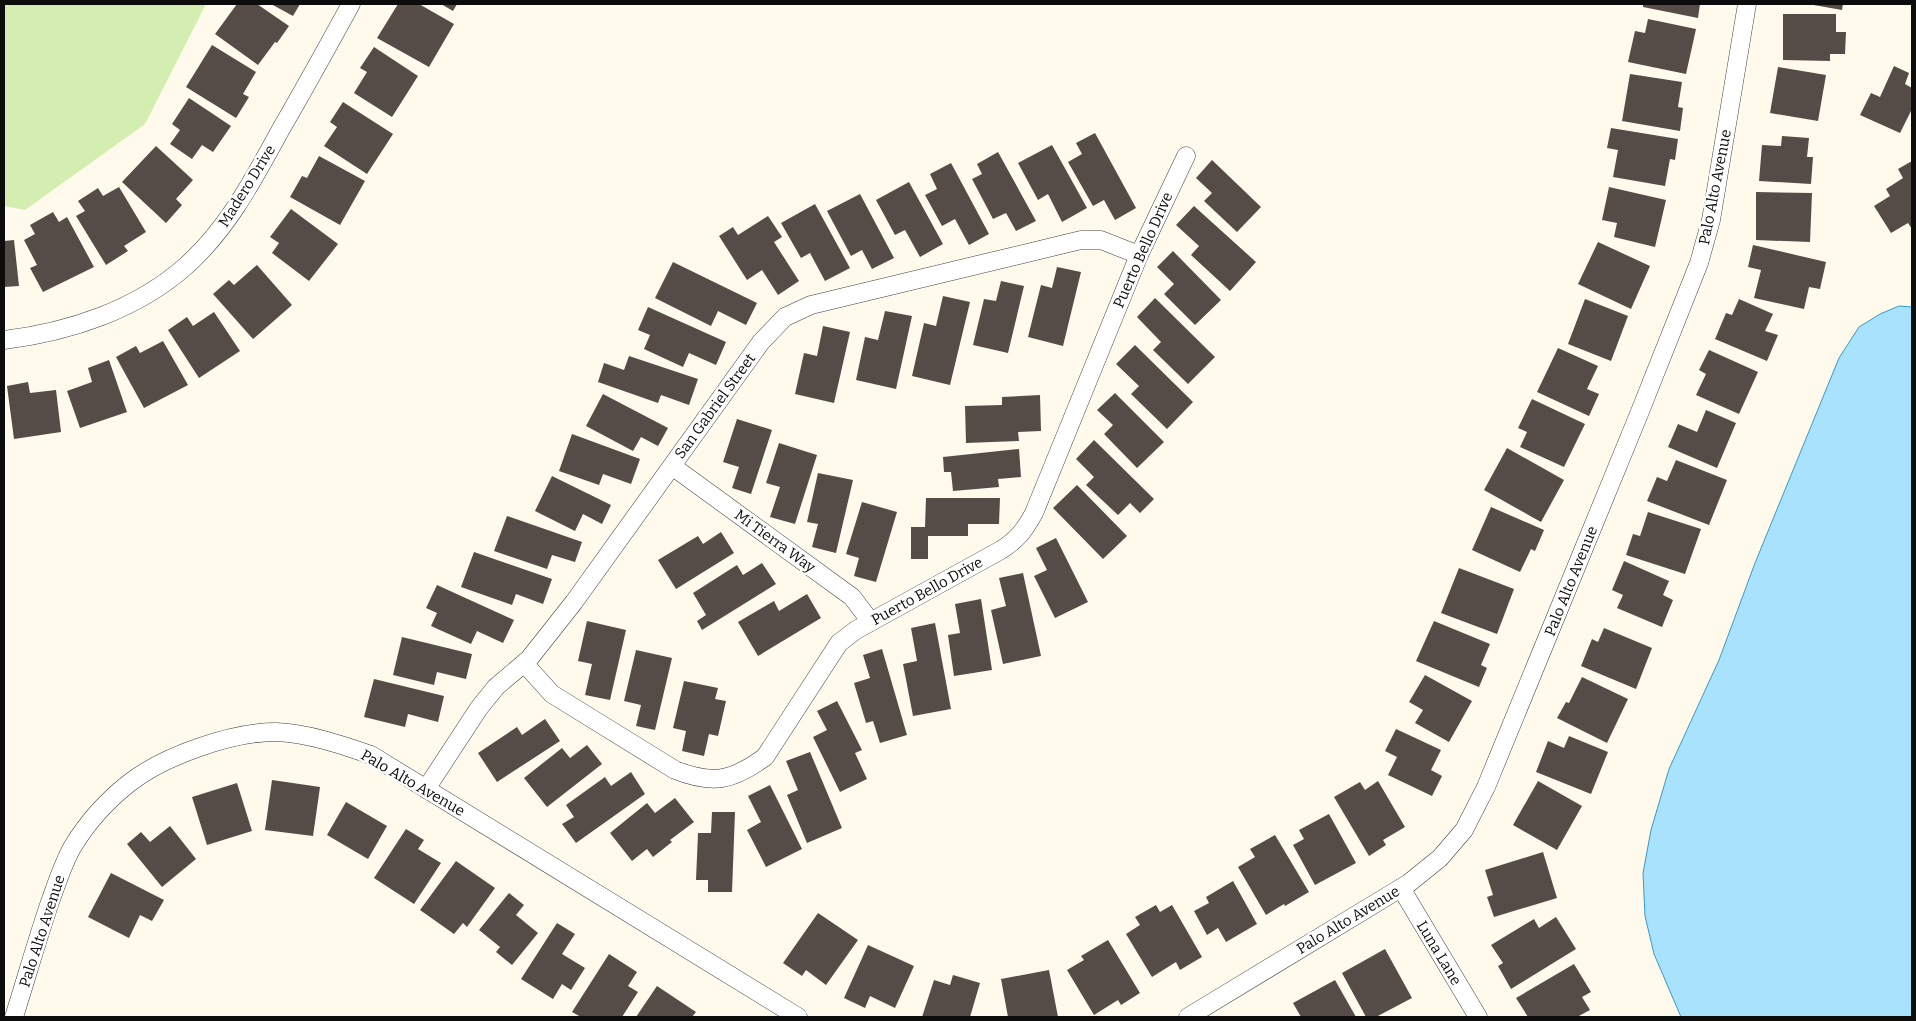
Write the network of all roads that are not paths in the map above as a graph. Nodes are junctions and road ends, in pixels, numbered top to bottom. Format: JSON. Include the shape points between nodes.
{"nodes":[{"id":1,"x":351,"y":4,"type":"edge"},
{"id":2,"x":1747,"y":4,"type":"edge"},
{"id":3,"x":1186,"y":156,"type":"dead end"},
{"id":4,"x":1139,"y":255,"type":"junction"},
{"id":5,"x":4,"y":340,"type":"edge"},
{"id":6,"x":672,"y":466,"type":"junction"},
{"id":7,"x":871,"y":622,"type":"junction"},
{"id":8,"x":524,"y":663,"type":"junction"},
{"id":9,"x":426,"y":788,"type":"junction"},
{"id":10,"x":1400,"y":888,"type":"junction"},
{"id":11,"x":14,"y":1017,"type":"edge"},
{"id":12,"x":798,"y":1017,"type":"edge"},
{"id":13,"x":1188,"y":1017,"type":"edge"},
{"id":14,"x":1478,"y":1017,"type":"edge"}],
"edges":[{"from":1,"to":5,"type":"street","name":"Madero Drive","via":[[248,190],[220,230],[186,265],[154,289],[118,309],[71,328]]},
{"from":2,"to":10,"type":"street","name":"Palo Alto Avenue","via":[[1711,220],[1699,263],[1486,787],[1464,830],[1440,858]]},
{"from":3,"to":4,"type":"street","name":"Puerto Bello Drive"},
{"from":4,"to":6,"type":"street","name":"San Gabriel Street","via":[[1100,240],[1060,243],[797,310],[785,317],[761,342]]},
{"from":4,"to":7,"type":"street","name":"Puerto Bello Drive","via":[[1034,513],[1017,540]]},
{"from":6,"to":7,"type":"street","name":"Mi Tierra Way","via":[[852,597]]},
{"from":6,"to":8,"type":"street","name":"San Gabriel Street","via":[[574,602]]},
{"from":7,"to":8,"type":"street","name":"Puerto Bello Drive","via":[[838,643],[764,757],[732,777],[711,780],[694,778],[675,770],[590,719],[552,694]]},
{"from":8,"to":9,"type":"street","name":"San Gabriel Street","via":[[478,708]]},
{"from":9,"to":11,"type":"street","name":"Palo Alto Avenue","via":[[371,755],[340,744],[276,732],[240,736],[199,747],[165,762],[129,784],[96,815],[73,846],[59,877]]},
{"from":9,"to":12,"type":"street","name":"Palo Alto Avenue"},
{"from":10,"to":13,"type":"street","name":"Palo Alto Avenue"},
{"from":10,"to":14,"type":"street","name":"Luna Lane"}]}
